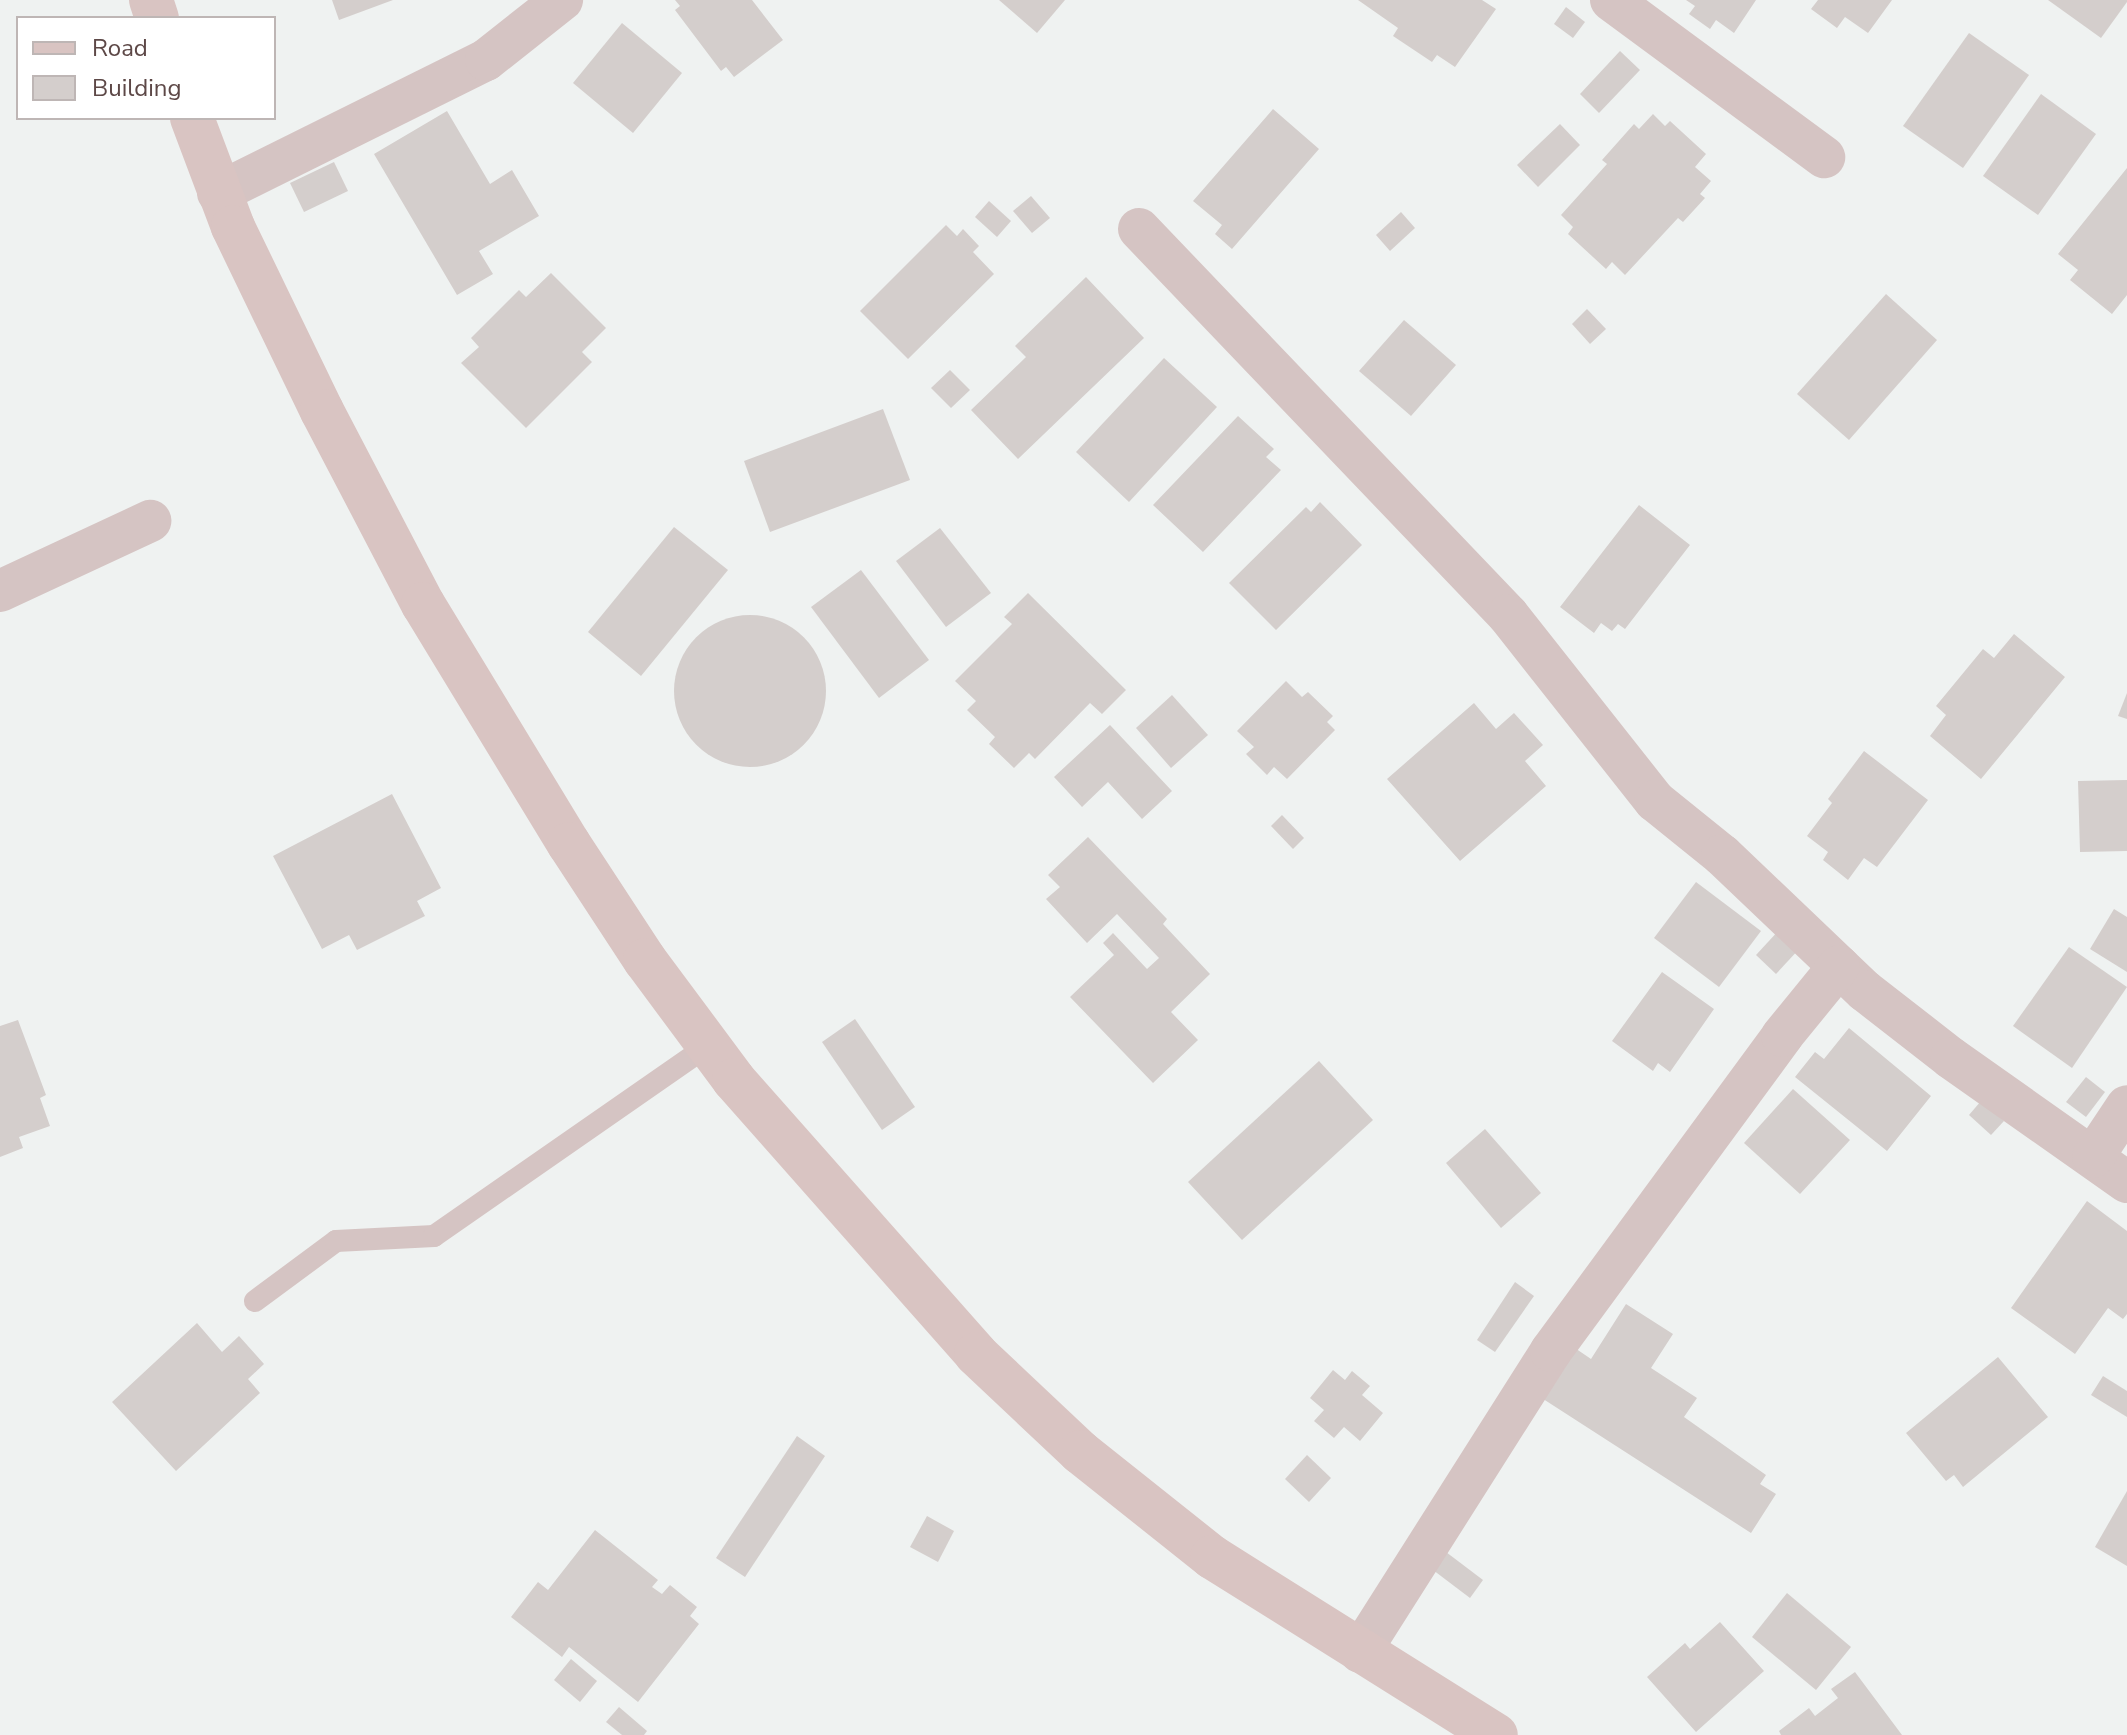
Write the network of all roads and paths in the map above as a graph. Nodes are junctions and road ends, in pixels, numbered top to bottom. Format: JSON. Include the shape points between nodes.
{"nodes":[{"id":1,"x":562,"y":0,"type":"edge"},
{"id":2,"x":1611,"y":0,"type":"edge"},
{"id":3,"x":193,"y":120,"type":"edge"},
{"id":4,"x":1824,"y":157,"type":"dead end"},
{"id":5,"x":218,"y":193,"type":"junction"},
{"id":6,"x":1139,"y":229,"type":"dead end"},
{"id":7,"x":150,"y":521,"type":"dead end"},
{"id":8,"x":0,"y":591,"type":"edge"},
{"id":9,"x":1839,"y":966,"type":"junction"},
{"id":10,"x":707,"y":1046,"type":"junction"},
{"id":11,"x":2127,"y":1106,"type":"edge"},
{"id":12,"x":2093,"y":1157,"type":"junction"},
{"id":13,"x":2127,"y":1182,"type":"edge"},
{"id":14,"x":255,"y":1301,"type":"dead end"},
{"id":15,"x":1360,"y":1652,"type":"junction"},
{"id":16,"x":1496,"y":1735,"type":"edge"}],
"edges":[{"from":1,"to":5,"type":"street","via":[[486,60]]},
{"from":2,"to":4,"type":"street"},
{"from":3,"to":5,"type":"street"},
{"from":5,"to":10,"type":"street","via":[[322,411],[423,604],[569,844]]},
{"from":6,"to":9,"type":"street","via":[[1508,615],[1655,801],[1722,855]]},
{"from":7,"to":8,"type":"street"},
{"from":9,"to":12,"type":"street","via":[[1951,1058]]},
{"from":9,"to":15,"type":"street","via":[[1551,1351]]},
{"from":10,"to":14,"type":"lane","via":[[434,1236],[336,1241]]},
{"from":10,"to":15,"type":"street","via":[[976,1354],[1080,1452],[1212,1557]]},
{"from":11,"to":12,"type":"street"},
{"from":12,"to":13,"type":"street"},
{"from":15,"to":16,"type":"street"}]}
